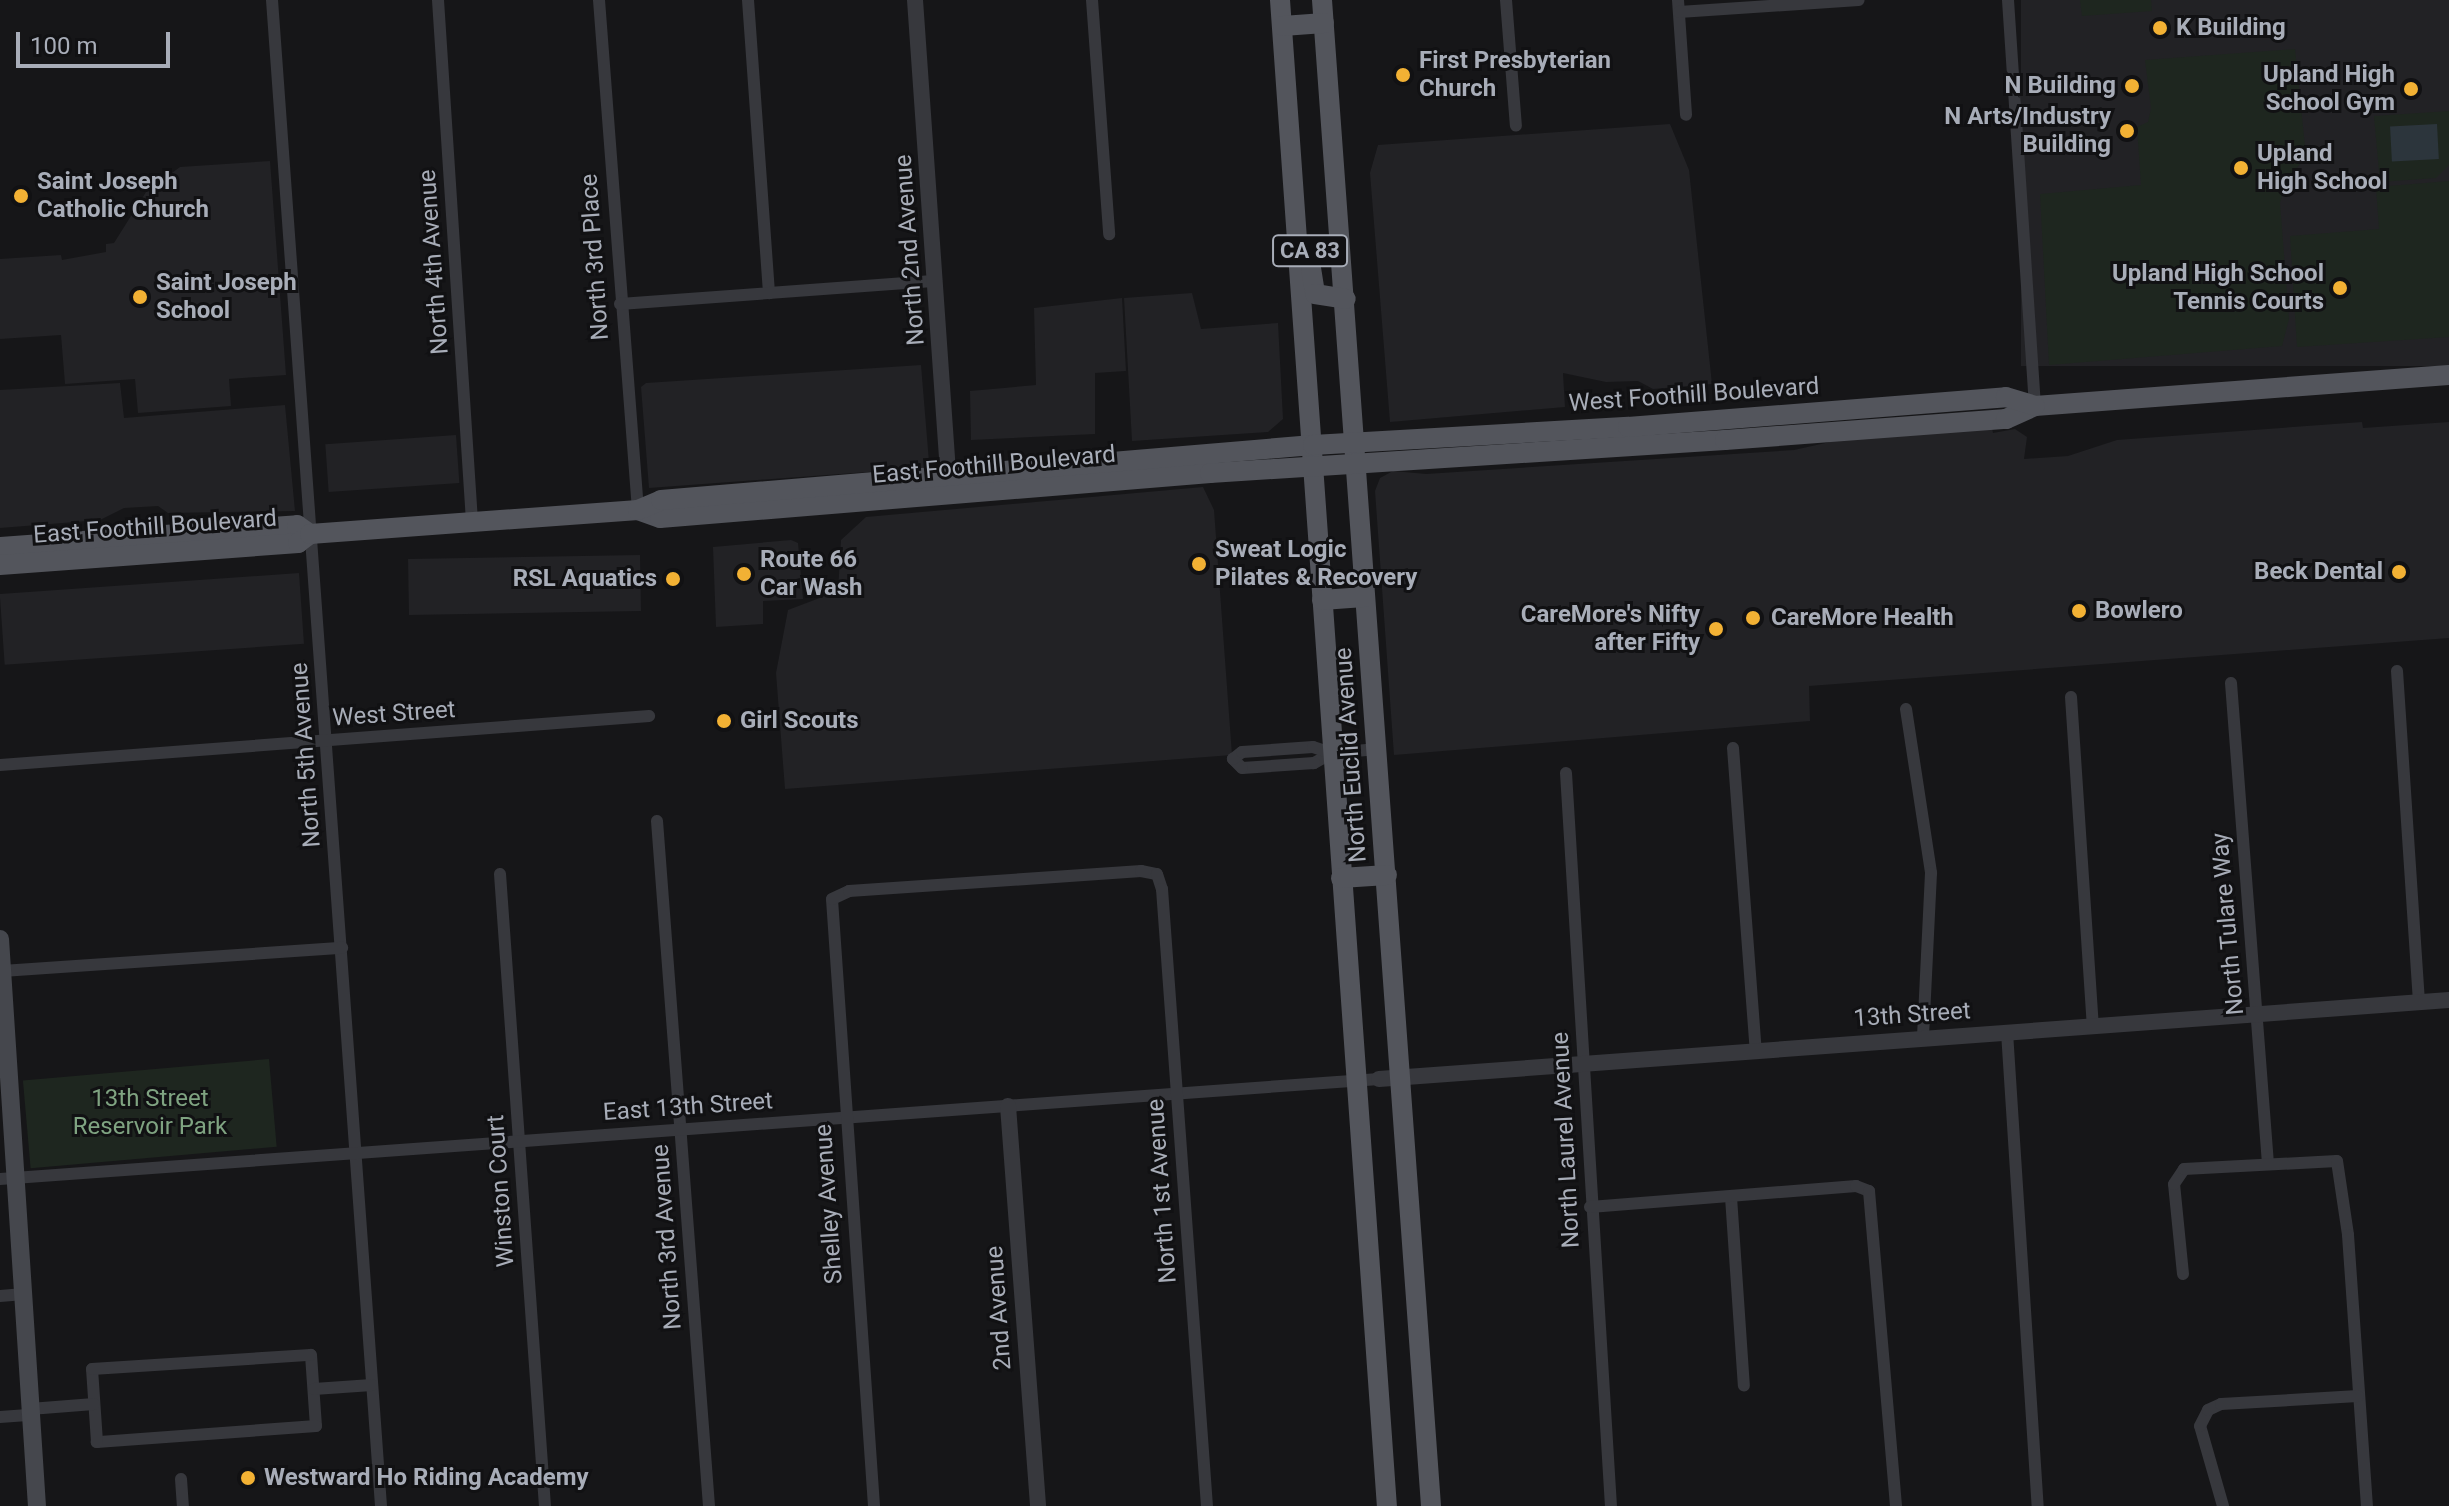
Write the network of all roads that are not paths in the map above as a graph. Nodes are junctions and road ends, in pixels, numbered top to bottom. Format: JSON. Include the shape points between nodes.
{"nodes":[{"id":1,"x":272,"y":0,"type":"edge"},
{"id":2,"x":438,"y":0,"type":"edge"},
{"id":3,"x":599,"y":0,"type":"edge"},
{"id":4,"x":748,"y":0,"type":"edge"},
{"id":5,"x":915,"y":0,"type":"edge"},
{"id":6,"x":1092,"y":0,"type":"edge"},
{"id":7,"x":1280,"y":0,"type":"edge"},
{"id":8,"x":1322,"y":0,"type":"edge"},
{"id":9,"x":1506,"y":0,"type":"edge"},
{"id":10,"x":1859,"y":0,"type":"edge"},
{"id":11,"x":2008,"y":0,"type":"edge"},
{"id":12,"x":1678,"y":6,"type":"edge"},
{"id":13,"x":1324,"y":23,"type":"junction"},
{"id":14,"x":1283,"y":26,"type":"junction"},
{"id":15,"x":1686,"y":115,"type":"dead end"},
{"id":16,"x":1516,"y":126,"type":"dead end"},
{"id":17,"x":1294,"y":178,"type":"junction"},
{"id":18,"x":1109,"y":234,"type":"dead end"},
{"id":19,"x":936,"y":281,"type":"junction"},
{"id":20,"x":769,"y":293,"type":"junction"},
{"id":21,"x":1346,"y":299,"type":"junction"},
{"id":22,"x":620,"y":304,"type":"junction"},
{"id":23,"x":2449,"y":375,"type":"edge"},
{"id":24,"x":2035,"y":406,"type":"junction"},
{"id":25,"x":1730,"y":419,"type":"junction"},
{"id":26,"x":1354,"y":444,"type":"junction"},
{"id":27,"x":1313,"y":445,"type":"junction"},
{"id":28,"x":1625,"y":448,"type":"junction"},
{"id":29,"x":1356,"y":466,"type":"junction"},
{"id":30,"x":1314,"y":467,"type":"junction"},
{"id":31,"x":949,"y":486,"type":"junction"},
{"id":32,"x":638,"y":510,"type":"junction"},
{"id":33,"x":472,"y":522,"type":"junction"},
{"id":34,"x":310,"y":534,"type":"junction"},
{"id":35,"x":0,"y":547,"type":"edge"},
{"id":36,"x":0,"y":565,"type":"edge"},
{"id":37,"x":1364,"y":597,"type":"junction"},
{"id":38,"x":1322,"y":600,"type":"junction"},
{"id":39,"x":2397,"y":671,"type":"dead end"},
{"id":40,"x":2231,"y":683,"type":"dead end"},
{"id":41,"x":2071,"y":697,"type":"dead end"},
{"id":42,"x":1906,"y":709,"type":"dead end"},
{"id":43,"x":649,"y":716,"type":"dead end"},
{"id":44,"x":327,"y":741,"type":"junction"},
{"id":45,"x":1733,"y":748,"type":"dead end"},
{"id":46,"x":1378,"y":749,"type":"junction"},
{"id":47,"x":1332,"y":753,"type":"junction"},
{"id":48,"x":0,"y":765,"type":"edge"},
{"id":49,"x":1566,"y":773,"type":"dead end"},
{"id":50,"x":657,"y":821,"type":"dead end"},
{"id":51,"x":500,"y":874,"type":"dead end"},
{"id":52,"x":1387,"y":875,"type":"junction"},
{"id":53,"x":1341,"y":878,"type":"junction"},
{"id":54,"x":832,"y":899,"type":"joint"},
{"id":55,"x":0,"y":939,"type":"edge"},
{"id":56,"x":342,"y":948,"type":"junction"},
{"id":57,"x":2,"y":971,"type":"junction"},
{"id":58,"x":2449,"y":1000,"type":"edge"},
{"id":59,"x":2419,"y":1002,"type":"junction"},
{"id":60,"x":2258,"y":1015,"type":"junction"},
{"id":61,"x":2093,"y":1026,"type":"junction"},
{"id":62,"x":2007,"y":1032,"type":"junction"},
{"id":63,"x":1923,"y":1038,"type":"junction"},
{"id":64,"x":1756,"y":1051,"type":"junction"},
{"id":65,"x":1585,"y":1063,"type":"junction"},
{"id":66,"x":1402,"y":1077,"type":"junction"},
{"id":67,"x":1379,"y":1079,"type":"joint"},
{"id":68,"x":1355,"y":1080,"type":"junction"},
{"id":69,"x":1177,"y":1094,"type":"junction"},
{"id":70,"x":1008,"y":1106,"type":"junction"},
{"id":71,"x":845,"y":1118,"type":"junction"},
{"id":72,"x":681,"y":1130,"type":"junction"},
{"id":73,"x":520,"y":1142,"type":"junction"},
{"id":74,"x":357,"y":1153,"type":"junction"},
{"id":75,"x":2268,"y":1162,"type":"junction"},
{"id":76,"x":7,"y":1178,"type":"edge"},
{"id":77,"x":1731,"y":1197,"type":"junction"},
{"id":78,"x":1590,"y":1207,"type":"junction"},
{"id":79,"x":2183,"y":1274,"type":"dead end"},
{"id":80,"x":21,"y":1294,"type":"junction"},
{"id":81,"x":0,"y":1296,"type":"edge"},
{"id":82,"x":372,"y":1385,"type":"junction"},
{"id":83,"x":1744,"y":1386,"type":"dead end"},
{"id":84,"x":314,"y":1389,"type":"junction"},
{"id":85,"x":2358,"y":1396,"type":"junction"},
{"id":86,"x":94,"y":1404,"type":"junction"},
{"id":87,"x":30,"y":1412,"type":"junction"},
{"id":88,"x":0,"y":1417,"type":"edge"},
{"id":89,"x":181,"y":1479,"type":"dead end"},
{"id":90,"x":37,"y":1506,"type":"edge"},
{"id":91,"x":183,"y":1506,"type":"edge"},
{"id":92,"x":381,"y":1506,"type":"edge"},
{"id":93,"x":545,"y":1506,"type":"edge"},
{"id":94,"x":709,"y":1506,"type":"edge"},
{"id":95,"x":874,"y":1506,"type":"edge"},
{"id":96,"x":1038,"y":1506,"type":"edge"},
{"id":97,"x":1207,"y":1506,"type":"edge"},
{"id":98,"x":1387,"y":1506,"type":"edge"},
{"id":99,"x":1431,"y":1506,"type":"edge"},
{"id":100,"x":1611,"y":1506,"type":"edge"},
{"id":101,"x":1896,"y":1506,"type":"edge"},
{"id":102,"x":2038,"y":1506,"type":"edge"},
{"id":103,"x":2223,"y":1506,"type":"edge"},
{"id":104,"x":2367,"y":1506,"type":"edge"}],
"edges":[{"from":1,"to":34,"type":"street","name":"North 5th Avenue"},
{"from":2,"to":33,"type":"street","name":"North 4th Avenue"},
{"from":3,"to":22,"type":"street","name":"North 3rd Place"},
{"from":4,"to":20,"type":"street"},
{"from":5,"to":19,"type":"street","name":"North 2nd Avenue"},
{"from":6,"to":18,"type":"street"},
{"from":7,"to":14,"type":"main road","name":"North Euclid Avenue"},
{"from":8,"to":13,"type":"main road","name":"North Euclid Avenue"},
{"from":9,"to":16,"type":"street"},
{"from":10,"to":12,"type":"street"},
{"from":11,"to":24,"type":"street"},
{"from":12,"to":15,"type":"street"},
{"from":13,"to":14,"type":"main road"},
{"from":13,"to":21,"type":"main road","name":"North Euclid Avenue"},
{"from":14,"to":17,"type":"main road","name":"North Euclid Avenue"},
{"from":17,"to":21,"type":"main road","number":"CA 83","via":[[1308,225],[1315,294]]},
{"from":17,"to":27,"type":"main road","name":"North Euclid Avenue"},
{"from":19,"to":20,"type":"street"},
{"from":19,"to":31,"type":"street","name":"North 2nd Avenue"},
{"from":20,"to":22,"type":"street"},
{"from":21,"to":26,"type":"main road","name":"North Euclid Avenue"},
{"from":22,"to":32,"type":"street","name":"North 3rd Place"},
{"from":23,"to":24,"type":"main road","name":"West Foothill Boulevard"},
{"from":24,"to":25,"type":"main road","name":"West Foothill Boulevard","via":[[2006,397]]},
{"from":24,"to":28,"type":"main road","name":"West Foothill Boulevard","via":[[2006,419]]},
{"from":25,"to":26,"type":"main road","name":"West Foothill Boulevard"},
{"from":25,"to":28,"type":"main road","via":[[1706,431],[1633,437]]},
{"from":26,"to":27,"type":"main road","name":"East Foothill Boulevard"},
{"from":26,"to":29,"type":"main road","name":"North Euclid Avenue"},
{"from":27,"to":30,"type":"main road","name":"North Euclid Avenue"},
{"from":27,"to":31,"type":"main road","name":"East Foothill Boulevard"},
{"from":28,"to":29,"type":"main road","name":"West Foothill Boulevard"},
{"from":29,"to":30,"type":"main road","name":"East Foothill Boulevard"},
{"from":29,"to":37,"type":"main road","name":"North Euclid Avenue"},
{"from":30,"to":31,"type":"main road","name":"East Foothill Boulevard"},
{"from":30,"to":38,"type":"main road","name":"North Euclid Avenue"},
{"from":31,"to":32,"type":"main road","name":"East Foothill Boulevard","via":[[660,518]]},
{"from":32,"to":33,"type":"main road","name":"East Foothill Boulevard"},
{"from":33,"to":34,"type":"main road","name":"East Foothill Boulevard"},
{"from":34,"to":35,"type":"main road","name":"East Foothill Boulevard","via":[[297,525]]},
{"from":34,"to":36,"type":"main road","name":"East Foothill Boulevard","via":[[298,543]]},
{"from":34,"to":44,"type":"street","name":"North 5th Avenue"},
{"from":37,"to":38,"type":"main road"},
{"from":37,"to":46,"type":"main road","name":"North Euclid Avenue"},
{"from":38,"to":47,"type":"main road","name":"North Euclid Avenue"},
{"from":39,"to":59,"type":"street"},
{"from":40,"to":60,"type":"street","name":"North Tulare Way"},
{"from":41,"to":61,"type":"street"},
{"from":42,"to":63,"type":"street","via":[[1931,873]]},
{"from":43,"to":44,"type":"street","name":"West Street"},
{"from":44,"to":48,"type":"street","name":"West Street"},
{"from":44,"to":56,"type":"street","name":"North 5th Avenue"},
{"from":45,"to":64,"type":"street"},
{"from":46,"to":47,"type":"street"},
{"from":46,"to":52,"type":"main road","name":"North Euclid Avenue"},
{"from":47,"to":47,"type":"street","via":[[1313,747],[1242,752],[1233,759],[1242,768],[1314,763]]},
{"from":47,"to":53,"type":"main road","name":"North Euclid Avenue"},
{"from":49,"to":65,"type":"street","name":"North Laurel Avenue"},
{"from":50,"to":72,"type":"street","name":"North 3rd Avenue"},
{"from":51,"to":73,"type":"street","name":"Winston Court"},
{"from":52,"to":53,"type":"main road"},
{"from":52,"to":66,"type":"main road","name":"North Euclid Avenue"},
{"from":53,"to":68,"type":"main road","name":"North Euclid Avenue"},
{"from":54,"to":69,"type":"street","name":"North 1st Avenue","via":[[849,891],[1157,874]]},
{"from":54,"to":71,"type":"street","name":"Shelley Avenue"},
{"from":55,"to":57,"type":"main road"},
{"from":56,"to":57,"type":"street"},
{"from":56,"to":74,"type":"street","name":"North 5th Avenue"},
{"from":57,"to":76,"type":"main road"},
{"from":58,"to":59,"type":"street","name":"13th Street"},
{"from":59,"to":60,"type":"street","name":"13th Street"},
{"from":60,"to":61,"type":"street","name":"13th Street"},
{"from":60,"to":75,"type":"street","name":"North Tulare Way"},
{"from":61,"to":62,"type":"street","name":"13th Street"},
{"from":62,"to":63,"type":"street","name":"13th Street"},
{"from":62,"to":102,"type":"street"},
{"from":63,"to":64,"type":"street","name":"13th Street"},
{"from":64,"to":65,"type":"street","name":"13th Street"},
{"from":65,"to":66,"type":"street","name":"13th Street"},
{"from":65,"to":78,"type":"street","name":"North Laurel Avenue"},
{"from":66,"to":67,"type":"street","name":"13th Street"},
{"from":66,"to":99,"type":"main road","name":"North Euclid Avenue"},
{"from":67,"to":68,"type":"street","name":"East 13th Street"},
{"from":68,"to":69,"type":"street","name":"East 13th Street"},
{"from":68,"to":98,"type":"main road","name":"North Euclid Avenue"},
{"from":69,"to":70,"type":"street","name":"East 13th Street"},
{"from":69,"to":97,"type":"street","name":"North 1st Avenue"},
{"from":70,"to":71,"type":"street","name":"East 13th Street"},
{"from":70,"to":96,"type":"street","name":"2nd Avenue"},
{"from":71,"to":72,"type":"street","name":"East 13th Street"},
{"from":71,"to":95,"type":"street","name":"Shelley Avenue"},
{"from":72,"to":73,"type":"street","name":"East 13th Street"},
{"from":72,"to":94,"type":"street","name":"North 3rd Avenue"},
{"from":73,"to":74,"type":"street","name":"East 13th Street"},
{"from":73,"to":93,"type":"street","name":"Winston Court"},
{"from":74,"to":76,"type":"street","name":"East 13th Street"},
{"from":74,"to":82,"type":"street","name":"North 5th Avenue"},
{"from":75,"to":79,"type":"street","via":[[2184,1169],[2174,1184]]},
{"from":75,"to":85,"type":"street","via":[[2337,1161]]},
{"from":76,"to":80,"type":"main road"},
{"from":77,"to":78,"type":"street"},
{"from":77,"to":83,"type":"street"},
{"from":77,"to":101,"type":"street","via":[[1856,1186],[1869,1191]]},
{"from":78,"to":100,"type":"street","name":"North Laurel Avenue"},
{"from":80,"to":81,"type":"street"},
{"from":80,"to":87,"type":"main road"},
{"from":82,"to":84,"type":"street"},
{"from":82,"to":92,"type":"street","name":"North 5th Avenue"},
{"from":84,"to":86,"type":"street","via":[[311,1355],[92,1369]]},
{"from":84,"to":86,"type":"street","via":[[316,1426],[97,1442]]},
{"from":85,"to":103,"type":"street","via":[[2221,1404],[2208,1410],[2200,1426]]},
{"from":85,"to":104,"type":"street"},
{"from":86,"to":87,"type":"street"},
{"from":87,"to":88,"type":"street"},
{"from":87,"to":90,"type":"main road"},
{"from":89,"to":91,"type":"street"}]}
